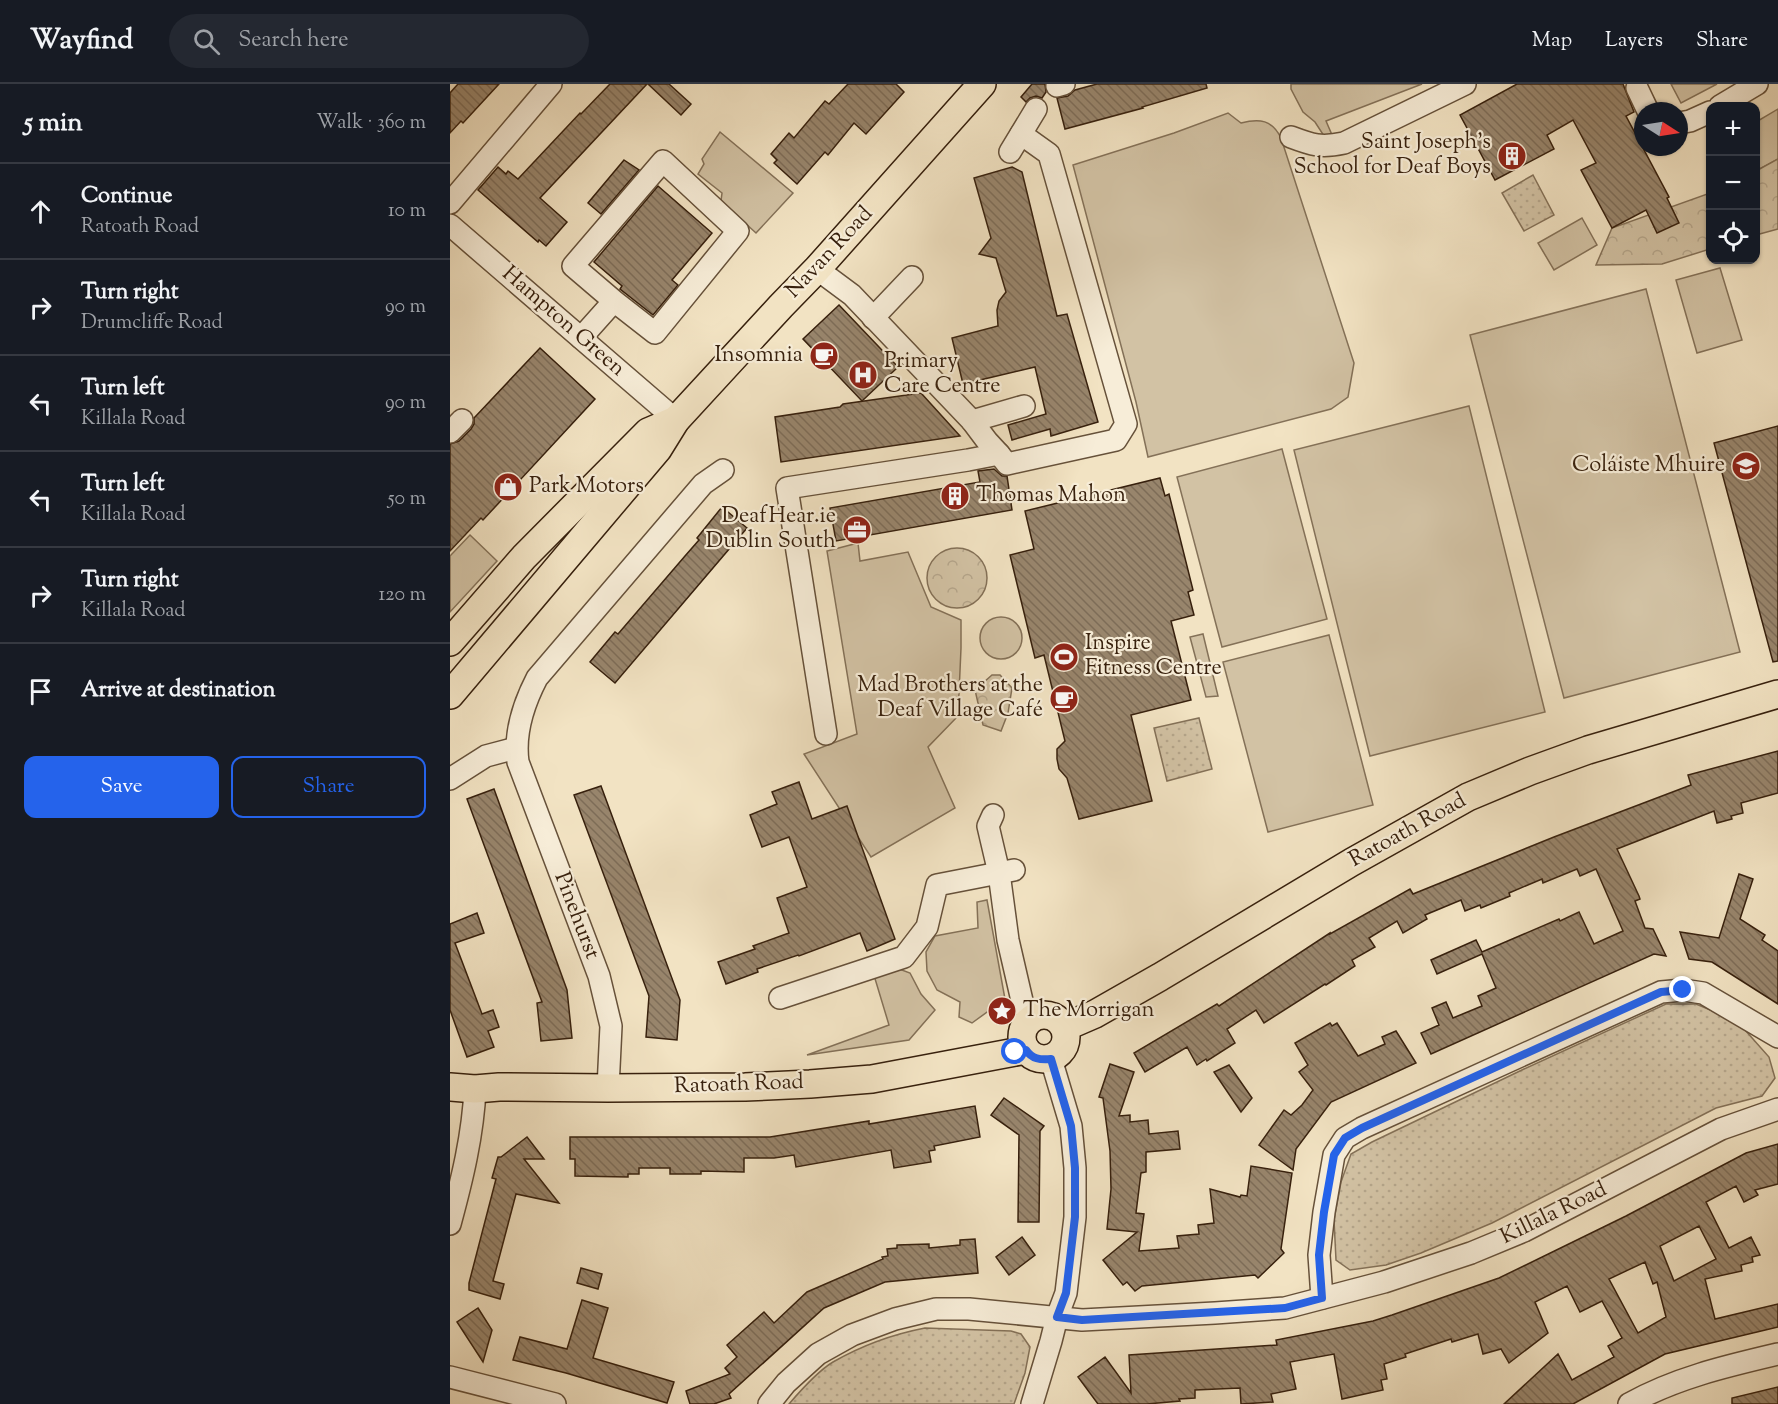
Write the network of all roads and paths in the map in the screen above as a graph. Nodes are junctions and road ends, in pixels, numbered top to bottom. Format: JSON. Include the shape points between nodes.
{"nodes":[{"id":1,"x":551,"y":84,"type":"edge"},
{"id":2,"x":982,"y":84,"type":"edge"},
{"id":3,"x":1465,"y":84,"type":"edge"},
{"id":4,"x":1756,"y":84,"type":"edge"},
{"id":5,"x":1637,"y":88,"type":"dead end"},
{"id":6,"x":1644,"y":102,"type":"edge"},
{"id":7,"x":1727,"y":102,"type":"edge"},
{"id":8,"x":1036,"y":109,"type":"dead end"},
{"id":9,"x":1706,"y":114,"type":"edge"},
{"id":10,"x":1688,"y":122,"type":"edge"},
{"id":11,"x":1021,"y":134,"type":"junction"},
{"id":12,"x":1291,"y":137,"type":"dead end"},
{"id":13,"x":1010,"y":152,"type":"dead end"},
{"id":14,"x":450,"y":202,"type":"edge"},
{"id":15,"x":450,"y":225,"type":"edge"},
{"id":16,"x":817,"y":269,"type":"junction"},
{"id":17,"x":912,"y":277,"type":"dead end"},
{"id":18,"x":614,"y":301,"type":"junction"},
{"id":19,"x":873,"y":318,"type":"junction"},
{"id":20,"x":581,"y":338,"type":"junction"},
{"id":21,"x":1024,"y":406,"type":"dead end"},
{"id":22,"x":676,"y":420,"type":"junction"},
{"id":23,"x":972,"y":421,"type":"junction"},
{"id":24,"x":999,"y":454,"type":"junction"},
{"id":25,"x":723,"y":470,"type":"dead end"},
{"id":26,"x":450,"y":642,"type":"edge"},
{"id":27,"x":1778,"y":694,"type":"edge"},
{"id":28,"x":450,"y":695,"type":"edge"},
{"id":29,"x":826,"y":734,"type":"dead end"},
{"id":30,"x":516,"y":748,"type":"junction"},
{"id":31,"x":450,"y":779,"type":"edge"},
{"id":32,"x":993,"y":815,"type":"dead end"},
{"id":33,"x":1006,"y":871,"type":"junction"},
{"id":34,"x":780,"y":998,"type":"dead end"},
{"id":35,"x":1031,"y":1019,"type":"junction"},
{"id":36,"x":1065,"y":1028,"type":"junction"},
{"id":37,"x":1778,"y":1037,"type":"edge"},
{"id":38,"x":1026,"y":1050,"type":"junction"},
{"id":39,"x":1051,"y":1059,"type":"junction"},
{"id":40,"x":463,"y":1088,"type":"edge"},
{"id":41,"x":608,"y":1088,"type":"junction"},
{"id":42,"x":1778,"y":1109,"type":"edge"},
{"id":43,"x":450,"y":1224,"type":"edge"},
{"id":44,"x":1322,"y":1298,"type":"junction"},
{"id":45,"x":1057,"y":1317,"type":"junction"},
{"id":46,"x":1778,"y":1354,"type":"edge"},
{"id":47,"x":450,"y":1377,"type":"edge"},
{"id":48,"x":555,"y":1404,"type":"edge"},
{"id":49,"x":770,"y":1404,"type":"edge"},
{"id":50,"x":1032,"y":1404,"type":"edge"},
{"id":51,"x":1629,"y":1404,"type":"edge"}],
"edges":[{"from":1,"to":14,"type":"street"},
{"from":2,"to":16,"type":"main road","name":"Navan Road"},
{"from":3,"to":12,"type":"street","via":[[1344,143],[1313,146]]},
{"from":4,"to":7,"type":"street"},
{"from":5,"to":6,"type":"street"},
{"from":8,"to":11,"type":"street"},
{"from":9,"to":10,"type":"street"},
{"from":11,"to":13,"type":"street"},
{"from":11,"to":24,"type":"street","via":[[1049,153],[1126,424],[1116,440],[1007,464]]},
{"from":15,"to":20,"type":"street","name":"Hampton Green"},
{"from":16,"to":19,"type":"street","via":[[852,295]]},
{"from":16,"to":22,"type":"main road","name":"Navan Road"},
{"from":17,"to":19,"type":"street"},
{"from":18,"to":18,"type":"street","via":[[573,267],[663,161],[738,231],[655,333]]},
{"from":18,"to":20,"type":"street"},
{"from":19,"to":23,"type":"street"},
{"from":20,"to":22,"type":"street","name":"Hampton Green"},
{"from":21,"to":23,"type":"street"},
{"from":22,"to":26,"type":"main road","name":"Navan Road","via":[[648,432],[524,558]]},
{"from":22,"to":28,"type":"main road","name":"Navan Road","via":[[658,449]]},
{"from":23,"to":24,"type":"street"},
{"from":24,"to":29,"type":"street","via":[[787,488]]},
{"from":25,"to":30,"type":"street","name":"Pinehurst","via":[[703,484],[537,678],[528,696]]},
{"from":27,"to":36,"type":"main road","name":"Ratoath Road","via":[[1588,750],[1468,797],[1161,977]]},
{"from":30,"to":31,"type":"street","via":[[486,756]]},
{"from":30,"to":41,"type":"street","name":"Pinehurst","via":[[524,782],[599,976],[611,1026]]},
{"from":32,"to":33,"type":"street","via":[[988,826]]},
{"from":33,"to":34,"type":"street","via":[[937,885],[927,927],[904,957]]},
{"from":33,"to":35,"type":"street","via":[[1008,940],[1023,1005]]},
{"from":35,"to":36,"type":"main road","via":[[1038,1015],[1054,1017]]},
{"from":35,"to":38,"type":"main road","via":[[1022,1032]]},
{"from":36,"to":39,"type":"main road","via":[[1063,1050]]},
{"from":37,"to":44,"type":"street","via":[[1703,993],[1661,992],[1362,1128],[1345,1138],[1334,1155],[1319,1255]]},
{"from":38,"to":39,"type":"main road","via":[[1035,1058]]},
{"from":38,"to":41,"type":"main road","name":"Ratoath Road","via":[[872,1079],[745,1087]]},
{"from":39,"to":45,"type":"street","via":[[1071,1126],[1075,1168],[1075,1217],[1066,1293]]},
{"from":40,"to":41,"type":"main road","name":"Ratoath Road"},
{"from":40,"to":43,"type":"street","via":[[474,1111]]},
{"from":42,"to":44,"type":"street","name":"Killala Road","via":[[1721,1129],[1524,1231],[1471,1253]]},
{"from":44,"to":45,"type":"street","name":"Killala Road","via":[[1285,1308],[1082,1320]]},
{"from":45,"to":49,"type":"street","name":"Killala Road","via":[[936,1309],[895,1319],[852,1335],[818,1354],[786,1383]]},
{"from":45,"to":50,"type":"street"},
{"from":46,"to":51,"type":"street","via":[[1688,1378]]},
{"from":47,"to":48,"type":"street"}]}
